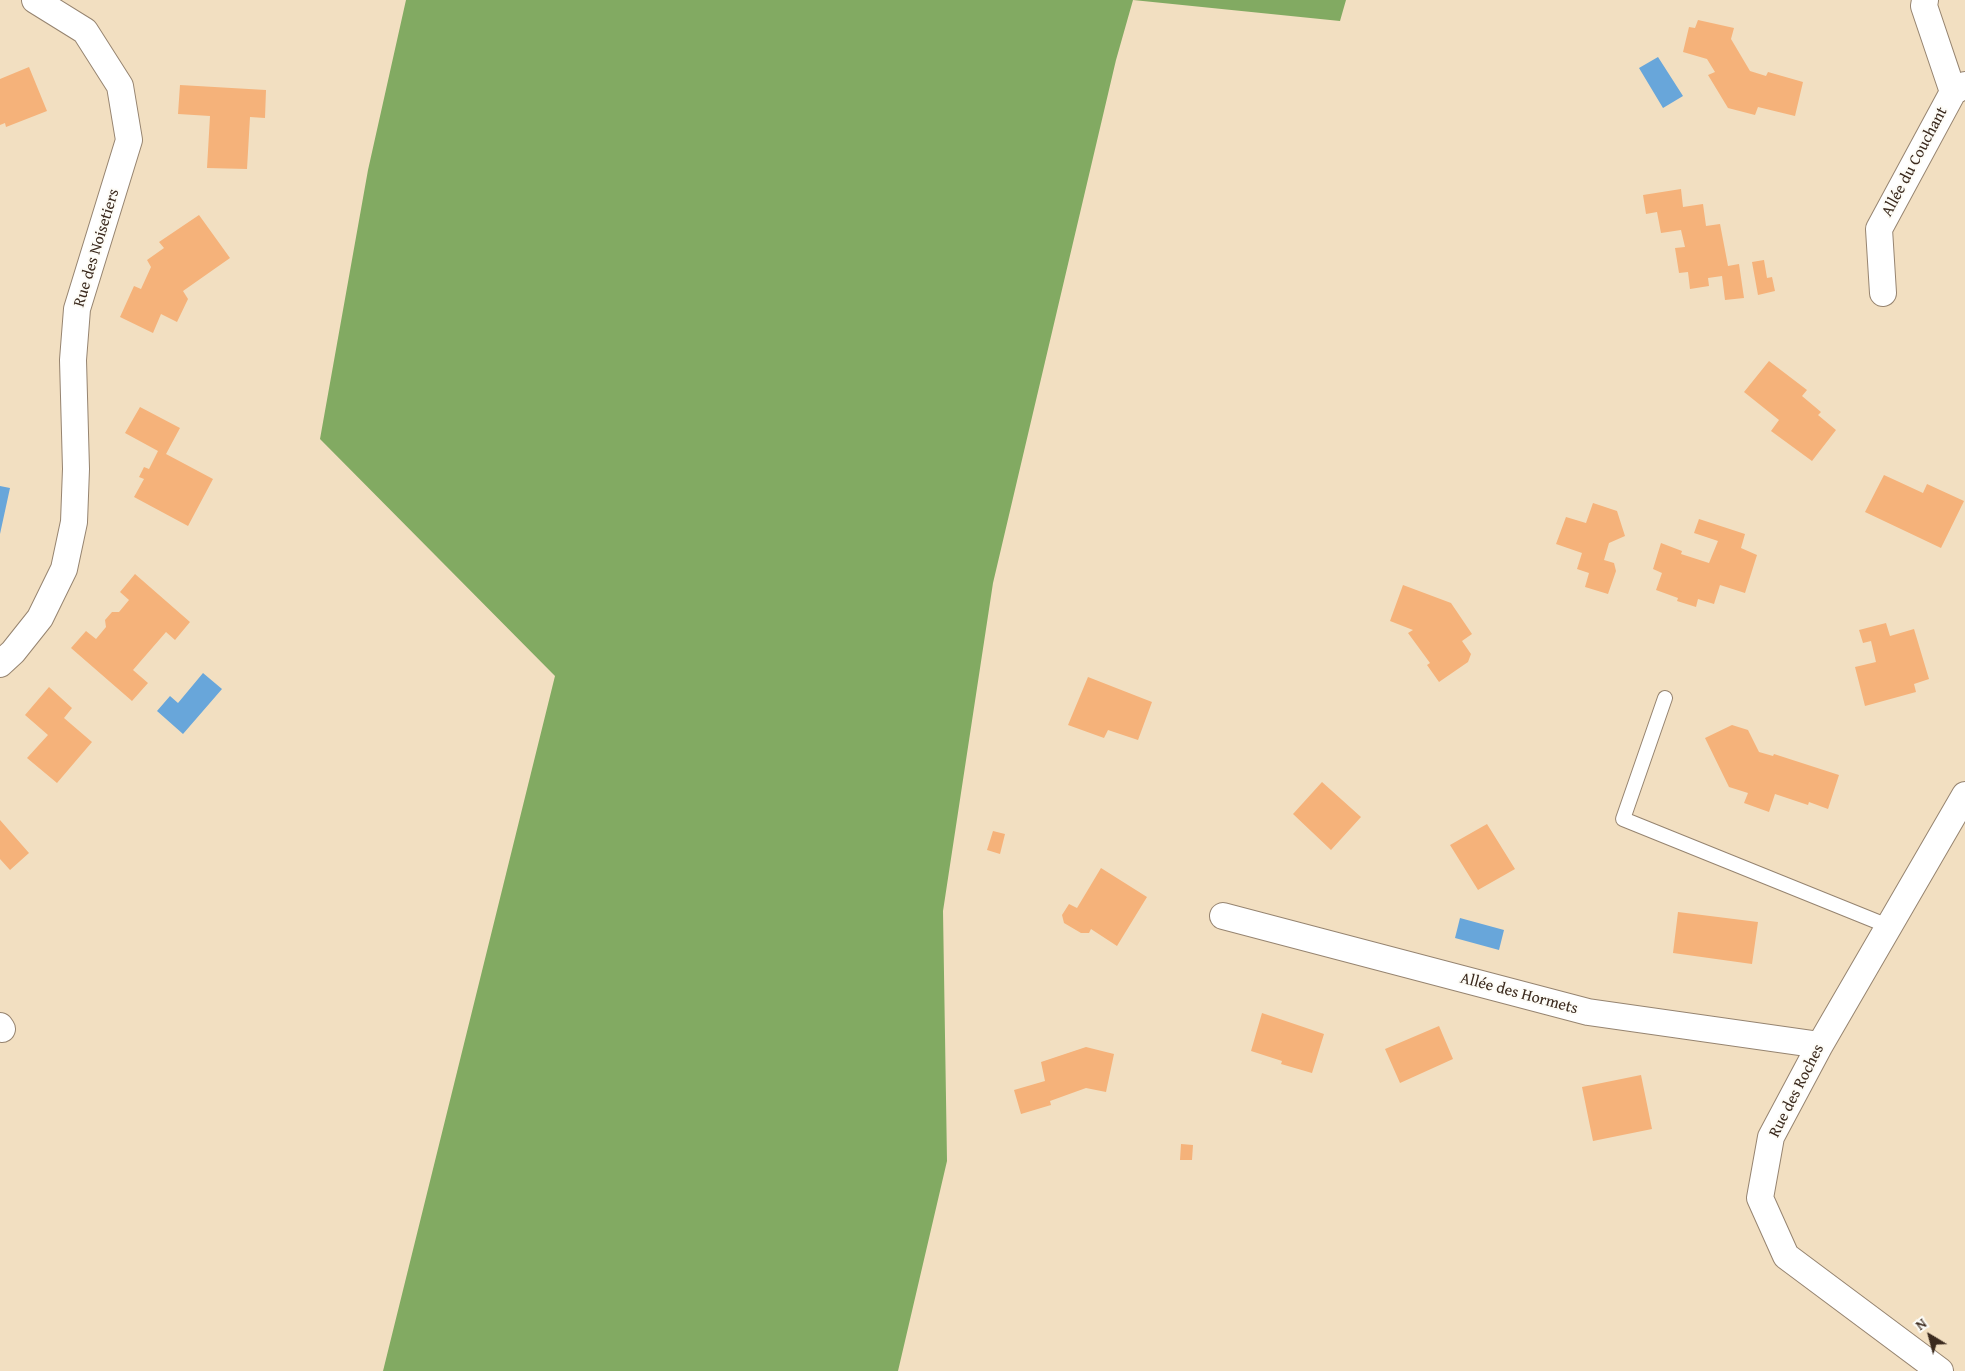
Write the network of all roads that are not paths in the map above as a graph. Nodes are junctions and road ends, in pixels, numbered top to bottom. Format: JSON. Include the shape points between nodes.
{"nodes":[{"id":1,"x":35,"y":0,"type":"edge"},
{"id":2,"x":1925,"y":0,"type":"edge"},
{"id":3,"x":1959,"y":88,"type":"edge"},
{"id":4,"x":1883,"y":293,"type":"dead end"},
{"id":5,"x":0,"y":664,"type":"edge"},
{"id":6,"x":1665,"y":698,"type":"dead end"},
{"id":7,"x":1965,"y":794,"type":"edge"},
{"id":8,"x":1222,"y":916,"type":"dead end"},
{"id":9,"x":1888,"y":926,"type":"junction"},
{"id":10,"x":1820,"y":1045,"type":"junction"},
{"id":11,"x":1940,"y":1371,"type":"edge"}],
"edges":[{"from":1,"to":5,"type":"street","name":"Rue des Noisetiers","via":[[85,31],[120,86],[129,140],[77,309],[73,360],[74,522],[64,569],[40,618]]},
{"from":2,"to":3,"type":"street","name":"Allée du Couchant","via":[[1924,6]]},
{"from":3,"to":4,"type":"street","name":"Allée du Couchant","via":[[1879,230]]},
{"from":6,"to":9,"type":"lane","via":[[1623,820]]},
{"from":7,"to":9,"type":"street","name":"Rue des Roches"},
{"from":8,"to":10,"type":"street","name":"Allée des Hormets","via":[[1588,1012]]},
{"from":9,"to":10,"type":"street","name":"Rue des Roches"},
{"from":10,"to":11,"type":"street","name":"Rue des Roches","via":[[1772,1137],[1760,1198],[1786,1256]]}]}
